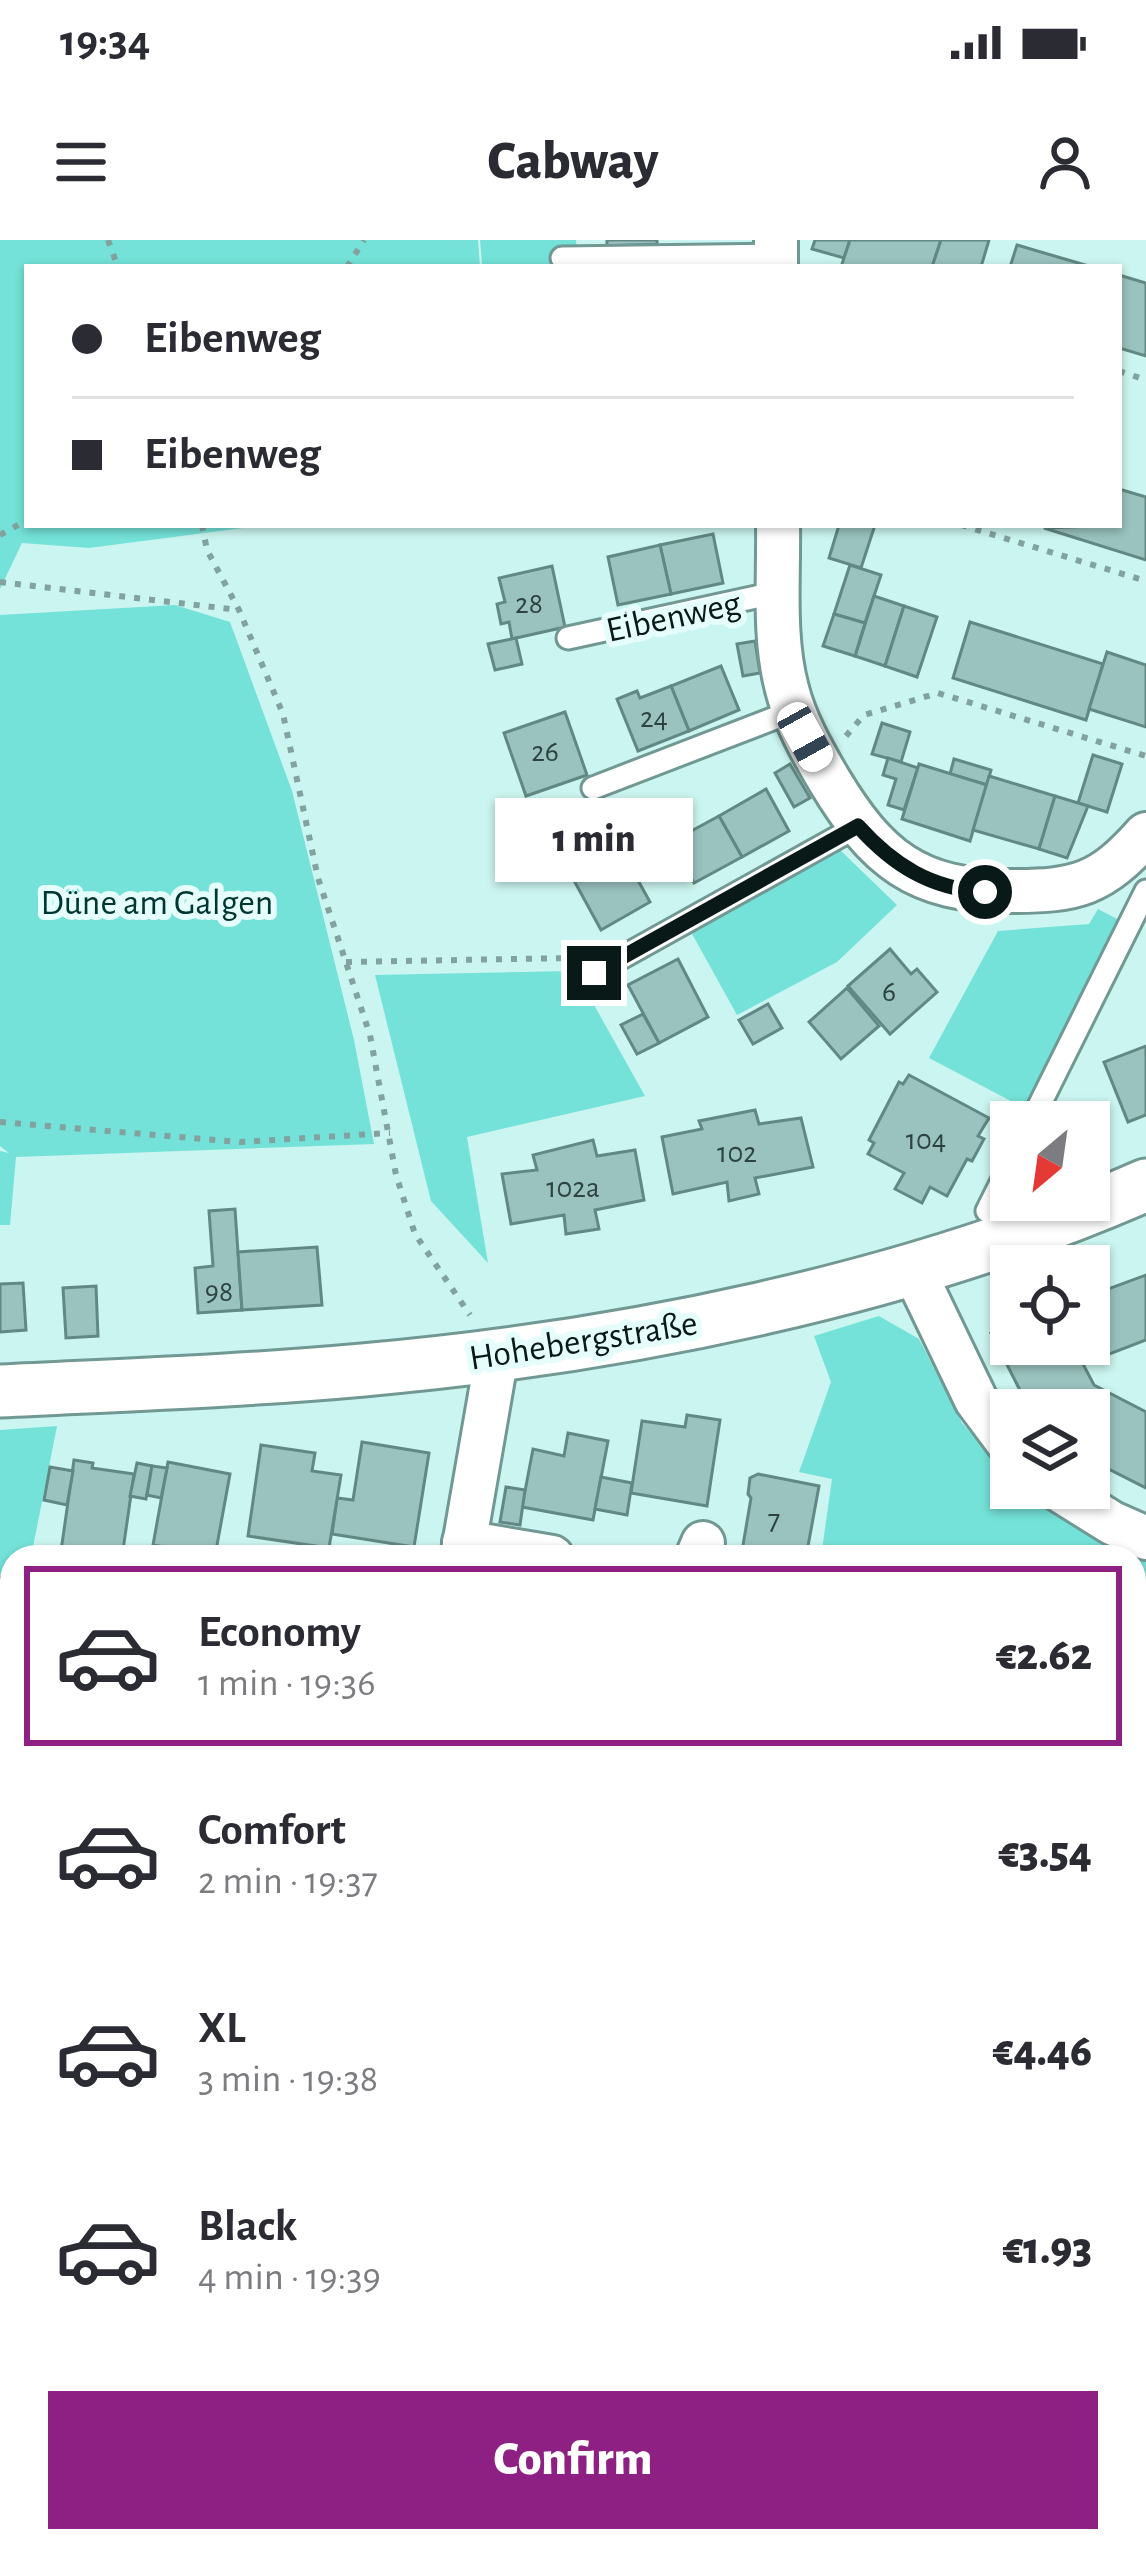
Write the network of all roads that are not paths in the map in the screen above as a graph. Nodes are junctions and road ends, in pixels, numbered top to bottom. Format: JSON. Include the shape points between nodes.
{"nodes":[{"id":1,"x":776,"y":254,"type":"edge"},
{"id":2,"x":562,"y":258,"type":"dead end"},
{"id":3,"x":778,"y":528,"type":"edge"},
{"id":4,"x":778,"y":592,"type":"junction"},
{"id":5,"x":568,"y":638,"type":"dead end"},
{"id":6,"x":794,"y":710,"type":"junction"},
{"id":7,"x":593,"y":788,"type":"dead end"},
{"id":8,"x":858,"y":826,"type":"junction"},
{"id":9,"x":1146,"y":834,"type":"edge"},
{"id":10,"x":1146,"y":891,"type":"edge"},
{"id":11,"x":594,"y":973,"type":"road end"},
{"id":12,"x":1041,"y":1101,"type":"edge"},
{"id":13,"x":1146,"y":1186,"type":"edge"},
{"id":14,"x":990,"y":1205,"type":"edge"},
{"id":15,"x":987,"y":1211,"type":"dead end"},
{"id":16,"x":913,"y":1268,"type":"junction"},
{"id":17,"x":497,"y":1354,"type":"junction"},
{"id":18,"x":0,"y":1391,"type":"edge"},
{"id":19,"x":990,"y":1419,"type":"edge"},
{"id":20,"x":1090,"y":1509,"type":"edge"},
{"id":21,"x":1146,"y":1538,"type":"edge"},
{"id":22,"x":464,"y":1545,"type":"edge"}],
"edges":[{"from":1,"to":2,"type":"lane"},
{"from":3,"to":4,"type":"street","name":"Eibenweg"},
{"from":4,"to":5,"type":"lane","name":"Eibenweg"},
{"from":4,"to":6,"type":"street","name":"Eibenweg"},
{"from":6,"to":7,"type":"lane"},
{"from":6,"to":8,"type":"street","name":"Eibenweg"},
{"from":8,"to":9,"type":"street","name":"Eibenweg","via":[[916,875],[985,892],[1080,886],[1107,874]]},
{"from":8,"to":11,"type":"lane"},
{"from":10,"to":12,"type":"lane"},
{"from":13,"to":16,"type":"street","name":"Hohebergstraße"},
{"from":14,"to":15,"type":"lane"},
{"from":16,"to":17,"type":"street","name":"Hohebergstraße","via":[[749,1312]]},
{"from":16,"to":19,"type":"street"},
{"from":17,"to":18,"type":"street","name":"Hohebergstraße","via":[[363,1370]]},
{"from":17,"to":22,"type":"street"},
{"from":20,"to":21,"type":"street"}]}
